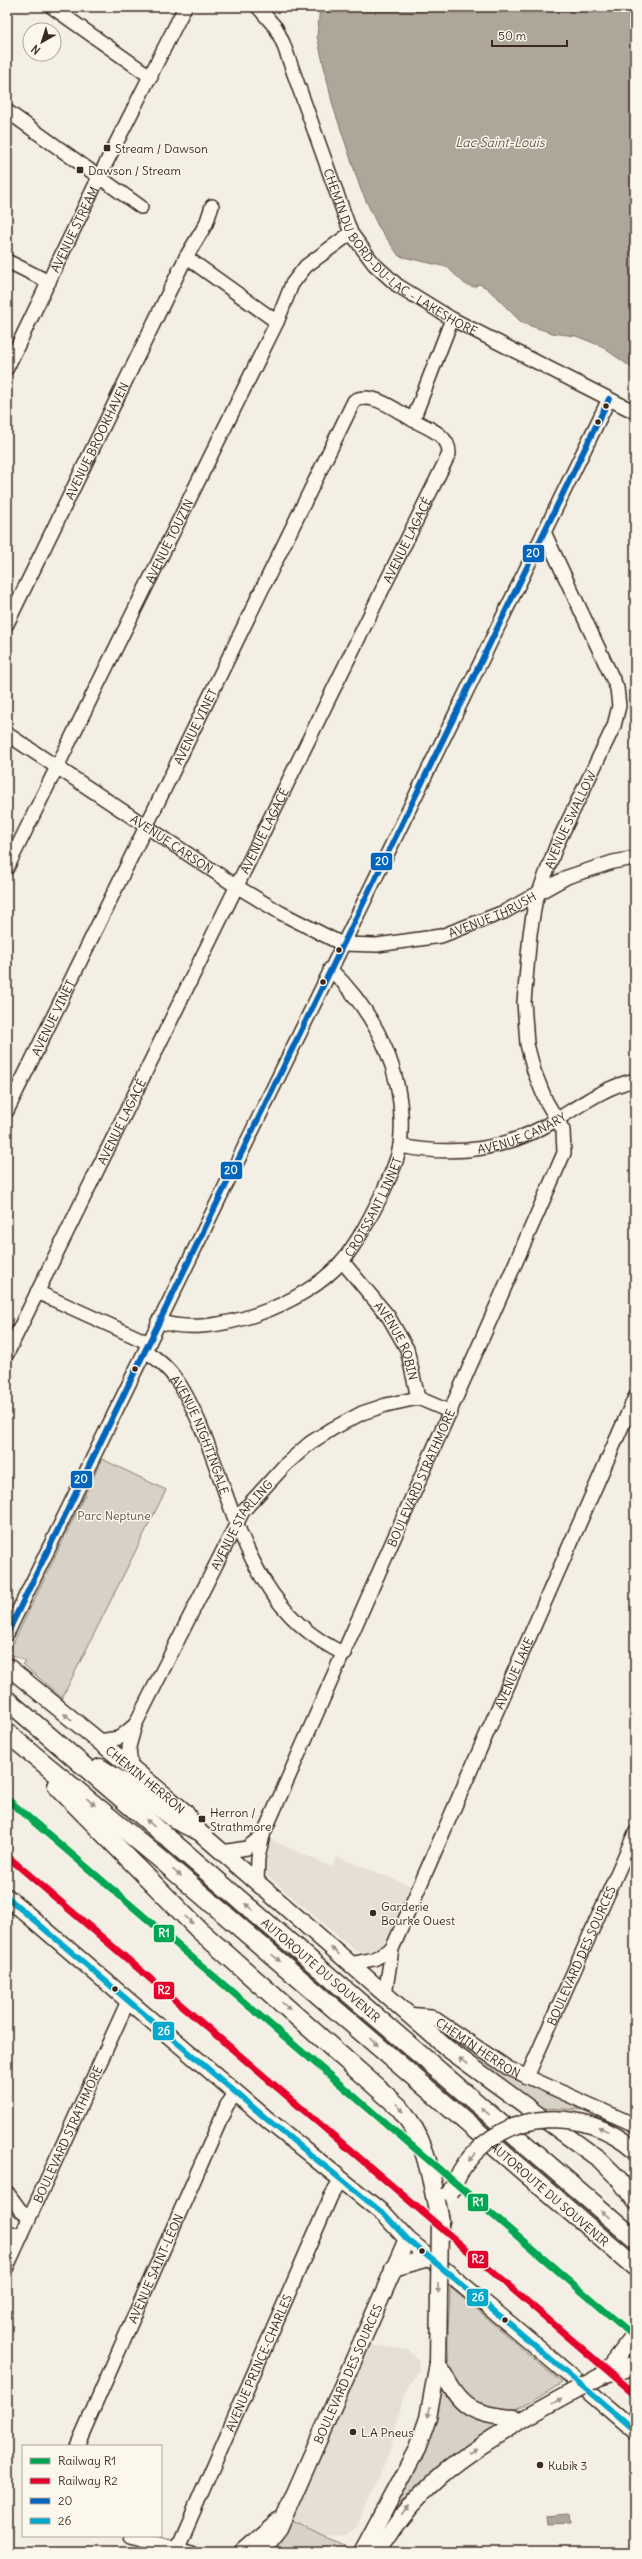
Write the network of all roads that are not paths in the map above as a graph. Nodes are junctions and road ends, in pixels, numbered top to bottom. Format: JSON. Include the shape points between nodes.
{"nodes":[{"id":1,"x":52,"y":7,"type":"edge"},
{"id":2,"x":185,"y":7,"type":"edge"},
{"id":3,"x":258,"y":7,"type":"edge"},
{"id":4,"x":150,"y":76,"type":"junction"},
{"id":5,"x":7,"y":111,"type":"edge"},
{"id":6,"x":100,"y":176,"type":"junction"},
{"id":7,"x":212,"y":206,"type":"dead end"},
{"id":8,"x":141,"y":207,"type":"dead end"},
{"id":9,"x":351,"y":233,"type":"junction"},
{"id":10,"x":186,"y":257,"type":"junction"},
{"id":11,"x":7,"y":262,"type":"edge"},
{"id":12,"x":49,"y":282,"type":"junction"},
{"id":13,"x":452,"y":318,"type":"junction"},
{"id":14,"x":276,"y":322,"type":"junction"},
{"id":15,"x":7,"y":368,"type":"edge"},
{"id":16,"x":609,"y":399,"type":"junction"},
{"id":17,"x":635,"y":412,"type":"edge"},
{"id":18,"x":413,"y":420,"type":"junction"},
{"id":19,"x":544,"y":532,"type":"junction"},
{"id":20,"x":7,"y":624,"type":"edge"},
{"id":21,"x":7,"y":734,"type":"edge"},
{"id":22,"x":57,"y":767,"type":"junction"},
{"id":23,"x":148,"y":826,"type":"junction"},
{"id":24,"x":635,"y":858,"type":"edge"},
{"id":25,"x":7,"y":868,"type":"edge"},
{"id":26,"x":236,"y":886,"type":"junction"},
{"id":27,"x":538,"y":894,"type":"junction"},
{"id":28,"x":342,"y":944,"type":"junction"},
{"id":29,"x":330,"y":969,"type":"junction"},
{"id":30,"x":635,"y":1080,"type":"edge"},
{"id":31,"x":7,"y":1111,"type":"edge"},
{"id":32,"x":556,"y":1120,"type":"junction"},
{"id":33,"x":400,"y":1146,"type":"junction"},
{"id":34,"x":342,"y":1261,"type":"junction"},
{"id":35,"x":37,"y":1292,"type":"junction"},
{"id":36,"x":158,"y":1321,"type":"junction"},
{"id":37,"x":147,"y":1347,"type":"junction"},
{"id":38,"x":7,"y":1354,"type":"edge"},
{"id":39,"x":635,"y":1397,"type":"edge"},
{"id":40,"x":418,"y":1398,"type":"junction"},
{"id":41,"x":451,"y":1412,"type":"junction"},
{"id":42,"x":236,"y":1523,"type":"junction"},
{"id":43,"x":7,"y":1634,"type":"edge"},
{"id":44,"x":344,"y":1654,"type":"junction"},
{"id":45,"x":7,"y":1666,"type":"edge"},
{"id":46,"x":7,"y":1700,"type":"edge"},
{"id":47,"x":135,"y":1726,"type":"junction"},
{"id":48,"x":7,"y":1734,"type":"edge"},
{"id":49,"x":46,"y":1734,"type":"junction"},
{"id":50,"x":99,"y":1741,"type":"junction"},
{"id":51,"x":131,"y":1767,"type":"junction"},
{"id":52,"x":197,"y":1830,"type":"junction"},
{"id":53,"x":635,"y":1833,"type":"edge"},
{"id":54,"x":263,"y":1835,"type":"junction"},
{"id":55,"x":222,"y":1852,"type":"junction"},
{"id":56,"x":257,"y":1882,"type":"junction"},
{"id":57,"x":7,"y":1897,"type":"edge"},
{"id":58,"x":392,"y":1949,"type":"junction"},
{"id":59,"x":349,"y":1964,"type":"junction"},
{"id":60,"x":385,"y":1995,"type":"junction"},
{"id":61,"x":128,"y":2001,"type":"junction"},
{"id":62,"x":406,"y":2014,"type":"junction"},
{"id":63,"x":527,"y":2077,"type":"junction"},
{"id":64,"x":236,"y":2093,"type":"junction"},
{"id":65,"x":635,"y":2125,"type":"edge"},
{"id":66,"x":635,"y":2150,"type":"edge"},
{"id":67,"x":342,"y":2179,"type":"junction"},
{"id":68,"x":7,"y":2192,"type":"edge"},
{"id":69,"x":635,"y":2201,"type":"edge"},
{"id":70,"x":30,"y":2217,"type":"junction"},
{"id":71,"x":440,"y":2221,"type":"junction"},
{"id":72,"x":7,"y":2231,"type":"edge"},
{"id":73,"x":21,"y":2237,"type":"junction"},
{"id":74,"x":635,"y":2239,"type":"edge"},
{"id":75,"x":407,"y":2240,"type":"junction"},
{"id":76,"x":429,"y":2258,"type":"junction"},
{"id":77,"x":7,"y":2267,"type":"edge"},
{"id":78,"x":635,"y":2267,"type":"edge"},
{"id":79,"x":393,"y":2268,"type":"junction"},
{"id":80,"x":635,"y":2334,"type":"edge"},
{"id":81,"x":438,"y":2363,"type":"junction"},
{"id":82,"x":635,"y":2365,"type":"edge"},
{"id":83,"x":603,"y":2375,"type":"junction"},
{"id":84,"x":502,"y":2424,"type":"junction"},
{"id":85,"x":635,"y":2431,"type":"edge"},
{"id":86,"x":77,"y":2445,"type":"edge"},
{"id":87,"x":288,"y":2509,"type":"junction"},
{"id":88,"x":134,"y":2537,"type":"edge"},
{"id":89,"x":178,"y":2547,"type":"junction"},
{"id":90,"x":382,"y":2549,"type":"edge"},
{"id":91,"x":192,"y":2552,"type":"edge"},
{"id":92,"x":242,"y":2552,"type":"edge"},
{"id":93,"x":261,"y":2552,"type":"edge"},
{"id":94,"x":362,"y":2552,"type":"edge"}],
"edges":[{"from":1,"to":4,"type":"street"},
{"from":2,"to":4,"type":"street","name":"AVENUE STREAM"},
{"from":3,"to":9,"type":"street","name":"CHEMIN DU BORD-DU-LAC - LAKESHORE","via":[[276,28],[284,43]]},
{"from":4,"to":6,"type":"street","name":"AVENUE STREAM"},
{"from":5,"to":6,"type":"street"},
{"from":6,"to":8,"type":"street"},
{"from":6,"to":12,"type":"street","name":"AVENUE STREAM"},
{"from":7,"to":10,"type":"street","name":"AVENUE BROOKHAVEN","via":[[206,224]]},
{"from":9,"to":13,"type":"street","name":"CHEMIN DU BORD-DU-LAC - LAKESHORE","via":[[374,264],[397,285]]},
{"from":9,"to":14,"type":"street","name":"AVENUE TOUZIN","via":[[306,266],[292,284]]},
{"from":10,"to":14,"type":"street"},
{"from":10,"to":20,"type":"street","name":"AVENUE BROOKHAVEN"},
{"from":11,"to":12,"type":"street"},
{"from":12,"to":15,"type":"street","name":"AVENUE STREAM"},
{"from":13,"to":16,"type":"street","name":"CHEMIN DU BORD-DU-LAC - LAKESHORE"},
{"from":13,"to":18,"type":"street"},
{"from":14,"to":22,"type":"street","name":"AVENUE TOUZIN"},
{"from":16,"to":17,"type":"street","name":"CHEMIN DU BORD-DU-LAC - LAKESHORE"},
{"from":16,"to":19,"type":"street"},
{"from":18,"to":23,"type":"street","name":"AVENUE VINET","via":[[370,397],[361,396],[354,401]]},
{"from":18,"to":26,"type":"street","name":"AVENUE LAGACÉ","via":[[446,439],[449,454]]},
{"from":19,"to":27,"type":"street","name":"AVENUE SWALLOW","via":[[616,688],[619,706],[614,726],[557,844]]},
{"from":19,"to":28,"type":"street"},
{"from":21,"to":22,"type":"street","name":"AVENUE CARSON"},
{"from":22,"to":23,"type":"street","name":"AVENUE CARSON"},
{"from":22,"to":25,"type":"street","name":"AVENUE TOUZIN"},
{"from":23,"to":26,"type":"street","name":"AVENUE CARSON"},
{"from":23,"to":31,"type":"street","name":"AVENUE VINET"},
{"from":24,"to":27,"type":"street","name":"AVENUE THRUSH","via":[[578,873]]},
{"from":26,"to":28,"type":"street","name":"AVENUE CARSON","via":[[281,913]]},
{"from":26,"to":35,"type":"street","name":"AVENUE LAGACÉ"},
{"from":27,"to":28,"type":"street","name":"AVENUE THRUSH","via":[[504,912],[440,936],[377,945]]},
{"from":27,"to":32,"type":"street","name":"AVENUE SWALLOW","via":[[530,934],[524,1021],[528,1053],[534,1072]]},
{"from":28,"to":29,"type":"street"},
{"from":29,"to":33,"type":"street","name":"CROISSANT LINNET","via":[[353,991],[375,1023],[395,1072],[401,1117]]},
{"from":29,"to":36,"type":"street"},
{"from":30,"to":32,"type":"street","name":"AVENUE CANARY","via":[[593,1096]]},
{"from":32,"to":33,"type":"street","name":"AVENUE CANARY","via":[[525,1136],[474,1151],[448,1152]]},
{"from":32,"to":41,"type":"street","name":"BOULEVARD STRATHMORE","via":[[565,1136],[563,1159]]},
{"from":33,"to":34,"type":"street","name":"CROISSANT LINNET","via":[[367,1223]]},
{"from":34,"to":36,"type":"street","name":"CROISSANT LINNET","via":[[313,1286],[258,1314],[223,1324],[209,1325],[180,1327]]},
{"from":34,"to":40,"type":"street","name":"AVENUE ROBIN","via":[[388,1316],[407,1349]]},
{"from":35,"to":37,"type":"street","name":"AVENUE NIGHTINGALE"},
{"from":35,"to":38,"type":"street","name":"AVENUE LAGACÉ"},
{"from":36,"to":37,"type":"street"},
{"from":37,"to":42,"type":"street","name":"AVENUE NIGHTINGALE","via":[[173,1374],[185,1391],[205,1436]]},
{"from":37,"to":43,"type":"street"},
{"from":39,"to":58,"type":"street","name":"AVENUE LAKE"},
{"from":40,"to":41,"type":"street","name":"AVENUE ROBIN"},
{"from":40,"to":42,"type":"street","name":"AVENUE STARLING","via":[[362,1413],[310,1443],[245,1507]]},
{"from":41,"to":44,"type":"street","name":"BOULEVARD STRATHMORE"},
{"from":42,"to":44,"type":"street","name":"AVENUE NIGHTINGALE","via":[[254,1563],[274,1598],[308,1632]]},
{"from":42,"to":47,"type":"street","name":"AVENUE STARLING"},
{"from":44,"to":54,"type":"street","name":"BOULEVARD STRATHMORE"},
{"from":50,"to":45,"type":"main road","name":"CHEMIN HERRON","one_way":true},
{"from":46,"to":49,"type":"highway","name":"AUTOROUTE DU SOUVENIR"},
{"from":47,"to":50,"type":"street","name":"AVENUE STARLING","via":[[119,1738]]},
{"from":47,"to":51,"type":"street","name":"AVENUE STARLING","via":[[129,1748]]},
{"from":48,"to":71,"type":"highway","one_way":true,"via":[[188,1920],[399,2106],[417,2133],[431,2170]]},
{"from":48,"to":78,"type":"highway","name":"AUTOROUTE DU SOUVENIR","one_way":true,"via":[[165,1863]]},
{"from":49,"to":52,"type":"highway","via":[[141,1794],[178,1822]]},
{"from":74,"to":49,"type":"highway","name":"AUTOROUTE DU SOUVENIR","one_way":true},
{"from":50,"to":51,"type":"main road","name":"CHEMIN HERRON"},
{"from":51,"to":52,"type":"main road","name":"CHEMIN HERRON","via":[[185,1812]]},
{"from":52,"to":55,"type":"main road","name":"CHEMIN HERRON"},
{"from":53,"to":63,"type":"street","name":"BOULEVARD DES SOURCES"},
{"from":54,"to":55,"type":"street","name":"BOULEVARD STRATHMORE","via":[[247,1848]]},
{"from":54,"to":56,"type":"street","name":"BOULEVARD STRATHMORE","via":[[258,1858]]},
{"from":55,"to":56,"type":"main road","name":"CHEMIN HERRON"},
{"from":59,"to":56,"type":"main road","name":"CHEMIN HERRON","one_way":true},
{"from":57,"to":61,"type":"main road"},
{"from":58,"to":59,"type":"street","via":[[374,1959]]},
{"from":58,"to":60,"type":"street","name":"AVENUE LAKE"},
{"from":59,"to":60,"type":"main road","name":"CHEMIN HERRON"},
{"from":60,"to":62,"type":"main road","name":"CHEMIN HERRON"},
{"from":61,"to":64,"type":"main road"},
{"from":61,"to":70,"type":"street","name":"BOULEVARD STRATHMORE"},
{"from":62,"to":63,"type":"street","name":"CHEMIN HERRON","via":[[431,2016],[494,2059]]},
{"from":69,"to":62,"type":"main road","name":"CHEMIN HERRON","one_way":true,"via":[[614,2174],[585,2150],[472,2068]]},
{"from":63,"to":65,"type":"street","name":"CHEMIN HERRON"},
{"from":64,"to":67,"type":"main road"},
{"from":64,"to":86,"type":"street","name":"AVENUE SAINT-LÉON","via":[[227,2105]]},
{"from":66,"to":71,"type":"main road","one_way":true,"bridge":true,"via":[[609,2132],[584,2122],[548,2118],[524,2123],[493,2137],[469,2159],[455,2182]]},
{"from":67,"to":75,"type":"main road","via":[[389,2219]]},
{"from":67,"to":89,"type":"street","name":"AVENUE PRINCE-CHARLES","via":[[331,2196]]},
{"from":68,"to":70,"type":"street","via":[[20,2210]]},
{"from":70,"to":73,"type":"street","name":"BOULEVARD STRATHMORE"},
{"from":71,"to":81,"type":"main road","one_way":true,"bridge":true},
{"from":72,"to":73,"type":"street"},
{"from":73,"to":77,"type":"street","name":"BOULEVARD STRATHMORE"},
{"from":75,"to":76,"type":"main road"},
{"from":75,"to":79,"type":"main road","name":"BOULEVARD DES SOURCES"},
{"from":76,"to":79,"type":"main road"},
{"from":76,"to":85,"type":"main road"},
{"from":79,"to":87,"type":"main road","name":"BOULEVARD DES SOURCES"},
{"from":80,"to":83,"type":"main road"},
{"from":81,"to":84,"type":"main road","via":[[452,2390],[465,2405]]},
{"from":81,"to":94,"type":"main road","one_way":true,"via":[[428,2418],[417,2449],[403,2480]]},
{"from":82,"to":83,"type":"highway"},
{"from":84,"to":83,"type":"main road","one_way":true,"bridge":true,"via":[[523,2419]]},
{"from":90,"to":84,"type":"main road","one_way":true,"via":[[404,2511],[431,2483]]},
{"from":87,"to":92,"type":"main road"},
{"from":87,"to":93,"type":"main road","name":"BOULEVARD DES SOURCES","via":[[274,2537]]},
{"from":88,"to":89,"type":"street"},
{"from":89,"to":91,"type":"street"}]}
